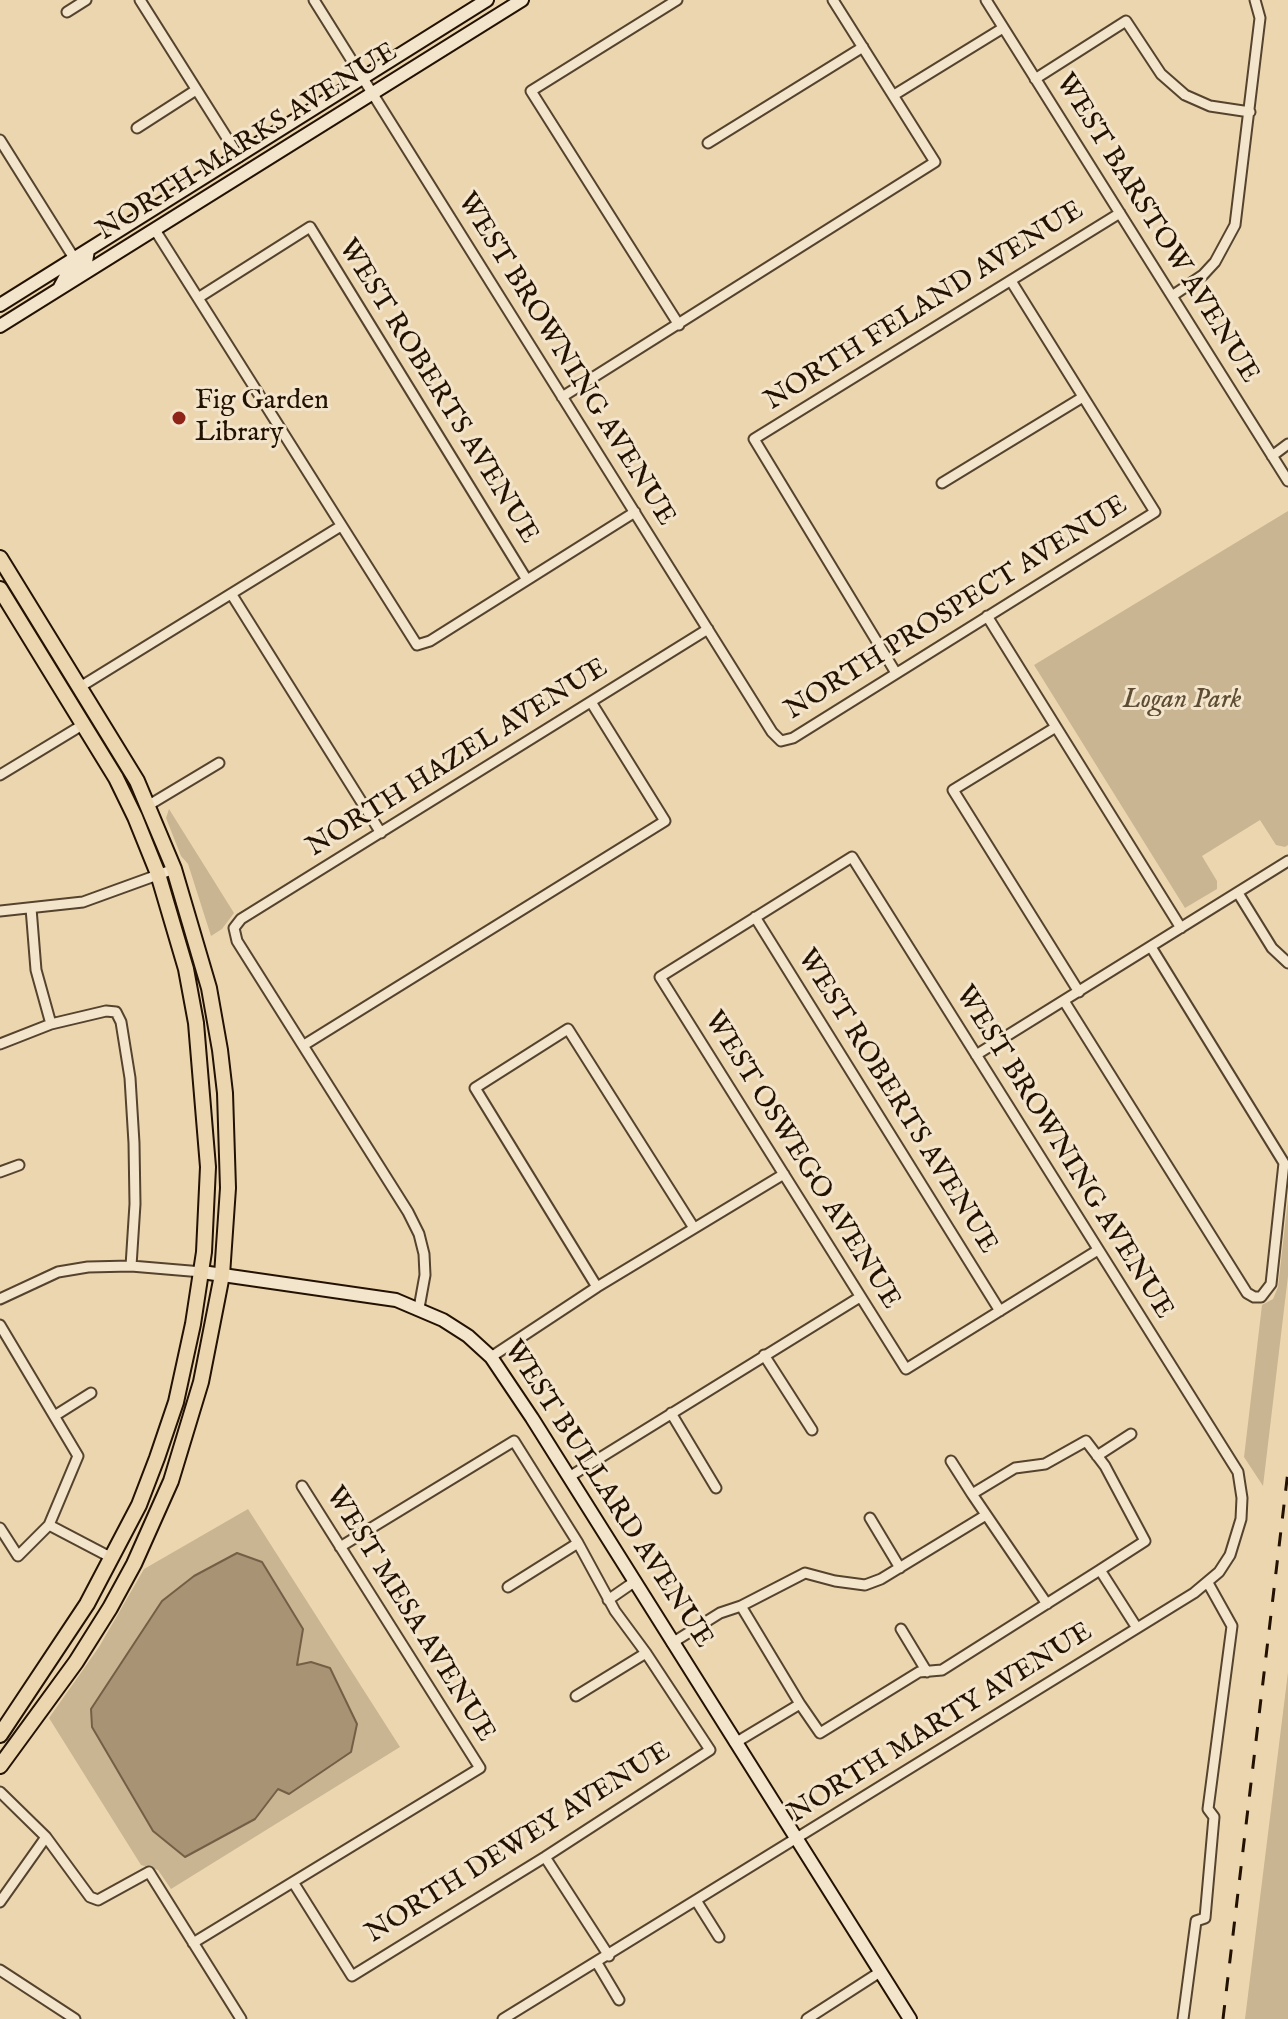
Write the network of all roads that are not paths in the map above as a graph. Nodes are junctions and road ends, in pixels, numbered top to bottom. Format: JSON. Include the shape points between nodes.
{"nodes":[{"id":1,"x":86,"y":0,"type":"edge"},
{"id":2,"x":140,"y":0,"type":"edge"},
{"id":3,"x":314,"y":0,"type":"edge"},
{"id":4,"x":487,"y":0,"type":"edge"},
{"id":5,"x":522,"y":0,"type":"edge"},
{"id":6,"x":655,"y":0,"type":"edge"},
{"id":7,"x":677,"y":0,"type":"edge"},
{"id":8,"x":833,"y":0,"type":"edge"},
{"id":9,"x":986,"y":0,"type":"edge"},
{"id":10,"x":1255,"y":0,"type":"edge"},
{"id":11,"x":661,"y":10,"type":"junction"},
{"id":12,"x":67,"y":12,"type":"dead end"},
{"id":13,"x":1003,"y":28,"type":"junction"},
{"id":14,"x":863,"y":47,"type":"junction"},
{"id":15,"x":363,"y":79,"type":"junction"},
{"id":16,"x":1035,"y":79,"type":"junction"},
{"id":17,"x":196,"y":90,"type":"junction"},
{"id":18,"x":372,"y":93,"type":"junction"},
{"id":19,"x":894,"y":95,"type":"junction"},
{"id":20,"x":1250,"y":112,"type":"junction"},
{"id":21,"x":137,"y":128,"type":"dead end"},
{"id":22,"x":0,"y":140,"type":"edge"},
{"id":23,"x":708,"y":143,"type":"dead end"},
{"id":24,"x":239,"y":157,"type":"junction"},
{"id":25,"x":201,"y":181,"type":"junction"},
{"id":26,"x":1120,"y":213,"type":"junction"},
{"id":27,"x":155,"y":230,"type":"junction"},
{"id":28,"x":88,"y":250,"type":"junction"},
{"id":29,"x":74,"y":258,"type":"junction"},
{"id":30,"x":1011,"y":281,"type":"junction"},
{"id":31,"x":60,"y":289,"type":"junction"},
{"id":32,"x":1172,"y":296,"type":"junction"},
{"id":33,"x":198,"y":298,"type":"junction"},
{"id":34,"x":0,"y":305,"type":"edge"},
{"id":35,"x":679,"y":325,"type":"junction"},
{"id":36,"x":0,"y":326,"type":"edge"},
{"id":37,"x":562,"y":397,"type":"junction"},
{"id":38,"x":1083,"y":397,"type":"junction"},
{"id":39,"x":1288,"y":444,"type":"edge"},
{"id":40,"x":1272,"y":456,"type":"junction"},
{"id":41,"x":1288,"y":481,"type":"edge"},
{"id":42,"x":942,"y":483,"type":"dead end"},
{"id":43,"x":635,"y":512,"type":"junction"},
{"id":44,"x":341,"y":526,"type":"junction"},
{"id":45,"x":0,"y":558,"type":"edge"},
{"id":46,"x":0,"y":570,"type":"edge"},
{"id":47,"x":527,"y":580,"type":"junction"},
{"id":48,"x":0,"y":589,"type":"edge"},
{"id":49,"x":232,"y":595,"type":"junction"},
{"id":50,"x":31,"y":607,"type":"junction"},
{"id":51,"x":987,"y":616,"type":"junction"},
{"id":52,"x":708,"y":629,"type":"junction"},
{"id":53,"x":896,"y":673,"type":"junction"},
{"id":54,"x":80,"y":687,"type":"junction"},
{"id":55,"x":591,"y":702,"type":"junction"},
{"id":56,"x":84,"y":724,"type":"junction"},
{"id":57,"x":1056,"y":727,"type":"junction"},
{"id":58,"x":781,"y":741,"type":"joint"},
{"id":59,"x":219,"y":763,"type":"dead end"},
{"id":60,"x":0,"y":775,"type":"edge"},
{"id":61,"x":116,"y":778,"type":"junction"},
{"id":62,"x":149,"y":805,"type":"junction"},
{"id":63,"x":381,"y":833,"type":"junction"},
{"id":64,"x":1288,"y":861,"type":"edge"},
{"id":65,"x":174,"y":869,"type":"junction"},
{"id":66,"x":158,"y":874,"type":"junction"},
{"id":67,"x":1238,"y":893,"type":"junction"},
{"id":68,"x":31,"y":908,"type":"junction"},
{"id":69,"x":0,"y":911,"type":"edge"},
{"id":70,"x":755,"y":917,"type":"junction"},
{"id":71,"x":1181,"y":928,"type":"junction"},
{"id":72,"x":1151,"y":947,"type":"junction"},
{"id":73,"x":1288,"y":963,"type":"edge"},
{"id":74,"x":1079,"y":992,"type":"junction"},
{"id":75,"x":1064,"y":1001,"type":"junction"},
{"id":76,"x":51,"y":1024,"type":"junction"},
{"id":77,"x":0,"y":1044,"type":"edge"},
{"id":78,"x":304,"y":1045,"type":"junction"},
{"id":79,"x":976,"y":1055,"type":"junction"},
{"id":80,"x":19,"y":1165,"type":"dead end"},
{"id":81,"x":0,"y":1172,"type":"edge"},
{"id":82,"x":784,"y":1174,"type":"junction"},
{"id":83,"x":694,"y":1228,"type":"junction"},
{"id":84,"x":1098,"y":1250,"type":"junction"},
{"id":85,"x":131,"y":1266,"type":"junction"},
{"id":86,"x":202,"y":1272,"type":"junction"},
{"id":87,"x":222,"y":1275,"type":"junction"},
{"id":88,"x":597,"y":1287,"type":"junction"},
{"id":89,"x":860,"y":1297,"type":"junction"},
{"id":90,"x":0,"y":1299,"type":"edge"},
{"id":91,"x":419,"y":1308,"type":"junction"},
{"id":92,"x":1000,"y":1311,"type":"junction"},
{"id":93,"x":0,"y":1325,"type":"edge"},
{"id":94,"x":764,"y":1355,"type":"junction"},
{"id":95,"x":491,"y":1357,"type":"junction"},
{"id":96,"x":91,"y":1393,"type":"dead end"},
{"id":97,"x":671,"y":1413,"type":"junction"},
{"id":98,"x":56,"y":1415,"type":"junction"},
{"id":99,"x":812,"y":1430,"type":"dead end"},
{"id":100,"x":1131,"y":1434,"type":"dead end"},
{"id":101,"x":1097,"y":1456,"type":"junction"},
{"id":102,"x":951,"y":1461,"type":"dead end"},
{"id":103,"x":569,"y":1477,"type":"junction"},
{"id":104,"x":302,"y":1486,"type":"dead end"},
{"id":105,"x":716,"y":1488,"type":"dead end"},
{"id":106,"x":972,"y":1494,"type":"junction"},
{"id":107,"x":986,"y":1515,"type":"junction"},
{"id":108,"x":870,"y":1518,"type":"dead end"},
{"id":109,"x":49,"y":1525,"type":"junction"},
{"id":110,"x":0,"y":1528,"type":"edge"},
{"id":111,"x":578,"y":1543,"type":"junction"},
{"id":112,"x":340,"y":1547,"type":"junction"},
{"id":113,"x":112,"y":1558,"type":"junction"},
{"id":114,"x":900,"y":1568,"type":"junction"},
{"id":115,"x":1100,"y":1570,"type":"junction"},
{"id":116,"x":634,"y":1582,"type":"junction"},
{"id":117,"x":1208,"y":1583,"type":"junction"},
{"id":118,"x":508,"y":1587,"type":"dead end"},
{"id":119,"x":608,"y":1600,"type":"junction"},
{"id":120,"x":1047,"y":1604,"type":"junction"},
{"id":121,"x":741,"y":1606,"type":"junction"},
{"id":122,"x":1137,"y":1628,"type":"junction"},
{"id":123,"x":901,"y":1629,"type":"dead end"},
{"id":124,"x":672,"y":1643,"type":"junction"},
{"id":125,"x":646,"y":1653,"type":"junction"},
{"id":126,"x":927,"y":1672,"type":"junction"},
{"id":127,"x":576,"y":1696,"type":"dead end"},
{"id":128,"x":800,"y":1704,"type":"junction"},
{"id":129,"x":0,"y":1735,"type":"edge"},
{"id":130,"x":735,"y":1743,"type":"junction"},
{"id":131,"x":710,"y":1750,"type":"joint"},
{"id":132,"x":0,"y":1766,"type":"edge"},
{"id":133,"x":0,"y":1792,"type":"edge"},
{"id":134,"x":46,"y":1837,"type":"junction"},
{"id":135,"x":796,"y":1840,"type":"junction"},
{"id":136,"x":545,"y":1857,"type":"junction"},
{"id":137,"x":293,"y":1882,"type":"junction"},
{"id":138,"x":0,"y":1902,"type":"edge"},
{"id":139,"x":697,"y":1902,"type":"junction"},
{"id":140,"x":719,"y":1937,"type":"dead end"},
{"id":141,"x":193,"y":1943,"type":"junction"},
{"id":142,"x":609,"y":1956,"type":"junction"},
{"id":143,"x":597,"y":1963,"type":"junction"},
{"id":144,"x":0,"y":1970,"type":"edge"},
{"id":145,"x":880,"y":1972,"type":"junction"},
{"id":146,"x":619,"y":2000,"type":"dead end"},
{"id":147,"x":61,"y":2015,"type":"edge"},
{"id":148,"x":75,"y":2019,"type":"edge"},
{"id":149,"x":241,"y":2019,"type":"edge"},
{"id":150,"x":503,"y":2019,"type":"edge"},
{"id":151,"x":807,"y":2019,"type":"edge"},
{"id":152,"x":910,"y":2019,"type":"edge"},
{"id":153,"x":1183,"y":2019,"type":"edge"}],
"edges":[{"from":1,"to":12,"type":"street"},
{"from":2,"to":17,"type":"street"},
{"from":3,"to":15,"type":"street","name":"WEST BROWNING AVENUE"},
{"from":4,"to":15,"type":"main road","name":"NORTH MARKS AVENUE"},
{"from":5,"to":18,"type":"main road","name":"NORTH MARKS AVENUE"},
{"from":6,"to":11,"type":"street"},
{"from":7,"to":11,"type":"street"},
{"from":8,"to":14,"type":"street"},
{"from":9,"to":13,"type":"street","name":"WEST BARSTOW AVENUE"},
{"from":10,"to":20,"type":"street","via":[[1260,18]]},
{"from":11,"to":35,"type":"street","via":[[531,91]]},
{"from":13,"to":16,"type":"street","name":"WEST BARSTOW AVENUE"},
{"from":13,"to":19,"type":"street"},
{"from":14,"to":19,"type":"street"},
{"from":14,"to":23,"type":"street"},
{"from":15,"to":18,"type":"street","name":"WEST BROWNING AVENUE"},
{"from":15,"to":24,"type":"main road","name":"NORTH MARKS AVENUE"},
{"from":16,"to":20,"type":"street","via":[[1126,21],[1161,74],[1185,95],[1210,106]]},
{"from":16,"to":26,"type":"street","name":"WEST BARSTOW AVENUE"},
{"from":17,"to":21,"type":"street"},
{"from":17,"to":24,"type":"street"},
{"from":18,"to":27,"type":"main road","name":"NORTH MARKS AVENUE"},
{"from":18,"to":37,"type":"street","name":"WEST BROWNING AVENUE"},
{"from":19,"to":35,"type":"street","via":[[935,162]]},
{"from":20,"to":32,"type":"street","via":[[1230,238],[1203,275]]},
{"from":22,"to":29,"type":"street"},
{"from":24,"to":25,"type":"main road","name":"NORTH MARKS AVENUE"},
{"from":25,"to":27,"type":"main road","via":[[194,194],[156,221]]},
{"from":25,"to":28,"type":"main road","name":"NORTH MARKS AVENUE"},
{"from":26,"to":30,"type":"street","name":"NORTH FELAND AVENUE"},
{"from":26,"to":32,"type":"street","name":"WEST BARSTOW AVENUE"},
{"from":27,"to":31,"type":"main road","name":"NORTH MARKS AVENUE"},
{"from":27,"to":33,"type":"street"},
{"from":28,"to":29,"type":"main road","name":"NORTH MARKS AVENUE"},
{"from":28,"to":31,"type":"main road","via":[[86,262],[67,274]]},
{"from":29,"to":34,"type":"main road","name":"NORTH MARKS AVENUE"},
{"from":30,"to":38,"type":"street"},
{"from":30,"to":53,"type":"street","name":"NORTH FELAND AVENUE","via":[[754,439]]},
{"from":31,"to":36,"type":"main road","name":"NORTH MARKS AVENUE"},
{"from":32,"to":40,"type":"street","name":"WEST BARSTOW AVENUE"},
{"from":33,"to":44,"type":"street"},
{"from":33,"to":47,"type":"street","name":"WEST ROBERTS AVENUE","via":[[310,227]]},
{"from":35,"to":37,"type":"street"},
{"from":37,"to":43,"type":"street","name":"WEST BROWNING AVENUE"},
{"from":38,"to":42,"type":"street"},
{"from":38,"to":51,"type":"street","name":"NORTH PROSPECT AVENUE","via":[[1155,512]]},
{"from":39,"to":40,"type":"street"},
{"from":40,"to":41,"type":"street","name":"WEST BARSTOW AVENUE"},
{"from":43,"to":47,"type":"street"},
{"from":43,"to":52,"type":"street","name":"WEST BROWNING AVENUE"},
{"from":44,"to":47,"type":"street","via":[[417,645]]},
{"from":44,"to":49,"type":"street"},
{"from":45,"to":50,"type":"main road"},
{"from":46,"to":50,"type":"main road"},
{"from":48,"to":56,"type":"main road"},
{"from":49,"to":54,"type":"street"},
{"from":49,"to":63,"type":"street"},
{"from":50,"to":54,"type":"main road"},
{"from":51,"to":53,"type":"street","name":"NORTH PROSPECT AVENUE"},
{"from":51,"to":57,"type":"street"},
{"from":52,"to":55,"type":"street","name":"NORTH HAZEL AVENUE"},
{"from":52,"to":58,"type":"street","name":"WEST BROWNING AVENUE"},
{"from":53,"to":58,"type":"street","name":"NORTH PROSPECT AVENUE"},
{"from":54,"to":62,"type":"main road"},
{"from":55,"to":63,"type":"street","name":"NORTH HAZEL AVENUE"},
{"from":55,"to":78,"type":"street","via":[[665,821]]},
{"from":56,"to":60,"type":"street"},
{"from":56,"to":61,"type":"main road"},
{"from":57,"to":71,"type":"street"},
{"from":57,"to":74,"type":"street","via":[[953,790]]},
{"from":59,"to":62,"type":"street"},
{"from":61,"to":62,"type":"main road"},
{"from":61,"to":66,"type":"main road"},
{"from":62,"to":65,"type":"main road"},
{"from":63,"to":78,"type":"street","name":"NORTH HAZEL AVENUE","via":[[234,928],[237,941]]},
{"from":64,"to":67,"type":"street"},
{"from":65,"to":66,"type":"street"},
{"from":65,"to":87,"type":"main road","via":[[209,988],[220,1050],[228,1188]]},
{"from":66,"to":68,"type":"street","via":[[83,902]]},
{"from":66,"to":86,"type":"main road","via":[[186,969],[202,1068],[208,1167]]},
{"from":67,"to":71,"type":"street"},
{"from":67,"to":73,"type":"street","via":[[1272,948]]},
{"from":68,"to":69,"type":"street"},
{"from":68,"to":76,"type":"street","via":[[36,970]]},
{"from":70,"to":79,"type":"street","name":"WEST BROWNING AVENUE","via":[[852,857]]},
{"from":70,"to":82,"type":"street","name":"WEST OSWEGO AVENUE","via":[[660,977]]},
{"from":70,"to":92,"type":"street","name":"WEST ROBERTS AVENUE"},
{"from":71,"to":72,"type":"street"},
{"from":72,"to":74,"type":"street"},
{"from":72,"to":75,"type":"street","via":[[1284,1163],[1271,1284],[1261,1297],[1247,1293]]},
{"from":74,"to":75,"type":"street"},
{"from":75,"to":79,"type":"street"},
{"from":76,"to":77,"type":"street"},
{"from":76,"to":85,"type":"street","via":[[106,1011],[116,1012],[121,1022],[134,1143]]},
{"from":78,"to":91,"type":"street","via":[[419,1234],[425,1275]]},
{"from":79,"to":84,"type":"street","name":"WEST BROWNING AVENUE"},
{"from":80,"to":81,"type":"street"},
{"from":82,"to":83,"type":"street"},
{"from":82,"to":89,"type":"street","name":"WEST OSWEGO AVENUE"},
{"from":83,"to":88,"type":"street"},
{"from":83,"to":88,"type":"street","via":[[568,1029],[475,1088]]},
{"from":84,"to":92,"type":"street"},
{"from":84,"to":117,"type":"street","name":"WEST BROWNING AVENUE","via":[[1238,1472],[1242,1498],[1237,1537]]},
{"from":85,"to":86,"type":"street"},
{"from":85,"to":90,"type":"street","via":[[58,1272]]},
{"from":86,"to":87,"type":"main road","name":"WEST BULLARD AVENUE"},
{"from":86,"to":113,"type":"main road","via":[[176,1402],[139,1505]]},
{"from":87,"to":91,"type":"main road","name":"WEST BULLARD AVENUE","via":[[396,1300]]},
{"from":87,"to":132,"type":"main road","via":[[190,1424],[140,1551],[76,1662]]},
{"from":88,"to":95,"type":"street"},
{"from":89,"to":92,"type":"street","name":"WEST OSWEGO AVENUE","via":[[906,1369]]},
{"from":89,"to":94,"type":"street"},
{"from":91,"to":95,"type":"main road","name":"WEST BULLARD AVENUE","via":[[468,1336]]},
{"from":93,"to":98,"type":"street"},
{"from":94,"to":97,"type":"street"},
{"from":94,"to":99,"type":"street"},
{"from":95,"to":103,"type":"main road","name":"WEST BULLARD AVENUE"},
{"from":96,"to":98,"type":"street"},
{"from":97,"to":103,"type":"street"},
{"from":97,"to":105,"type":"street"},
{"from":98,"to":109,"type":"street","via":[[78,1456]]},
{"from":100,"to":101,"type":"street"},
{"from":101,"to":106,"type":"street","via":[[1086,1441],[1045,1464],[1015,1468]]},
{"from":101,"to":115,"type":"street","via":[[1145,1541]]},
{"from":102,"to":106,"type":"street"},
{"from":103,"to":116,"type":"main road","name":"WEST BULLARD AVENUE"},
{"from":104,"to":112,"type":"street","name":"WEST MESA AVENUE"},
{"from":106,"to":107,"type":"street"},
{"from":107,"to":114,"type":"street"},
{"from":107,"to":120,"type":"street"},
{"from":108,"to":114,"type":"street"},
{"from":109,"to":110,"type":"street","via":[[18,1556]]},
{"from":109,"to":113,"type":"street"},
{"from":111,"to":112,"type":"street","name":"WEST BULLARD AVENUE","via":[[514,1441]]},
{"from":111,"to":118,"type":"street"},
{"from":111,"to":119,"type":"street","name":"WEST BULLARD AVENUE"},
{"from":112,"to":137,"type":"street","name":"WEST MESA AVENUE","via":[[480,1768]]},
{"from":113,"to":129,"type":"main road"},
{"from":114,"to":121,"type":"street","via":[[865,1585],[805,1573]]},
{"from":115,"to":120,"type":"street"},
{"from":115,"to":122,"type":"street"},
{"from":116,"to":119,"type":"street"},
{"from":116,"to":124,"type":"main road","name":"WEST BULLARD AVENUE"},
{"from":117,"to":122,"type":"street","name":"NORTH MARTY AVENUE"},
{"from":117,"to":153,"type":"street","via":[[1232,1626],[1208,1809],[1214,1817],[1205,1918],[1196,1921]]},
{"from":119,"to":125,"type":"street","name":"WEST BULLARD AVENUE"},
{"from":120,"to":126,"type":"street","via":[[942,1670]]},
{"from":121,"to":124,"type":"street"},
{"from":121,"to":128,"type":"street"},
{"from":122,"to":135,"type":"street","name":"NORTH MARTY AVENUE"},
{"from":123,"to":126,"type":"street"},
{"from":124,"to":130,"type":"main road","name":"WEST BULLARD AVENUE"},
{"from":125,"to":127,"type":"street"},
{"from":125,"to":131,"type":"street","name":"WEST BULLARD AVENUE"},
{"from":126,"to":128,"type":"street","via":[[820,1733]]},
{"from":128,"to":130,"type":"street"},
{"from":130,"to":135,"type":"main road","name":"WEST BULLARD AVENUE"},
{"from":131,"to":136,"type":"street","name":"NORTH DEWEY AVENUE"},
{"from":133,"to":134,"type":"street"},
{"from":134,"to":138,"type":"street"},
{"from":134,"to":141,"type":"street","via":[[90,1897],[98,1900],[149,1872]]},
{"from":135,"to":139,"type":"street","name":"NORTH MARTY AVENUE"},
{"from":135,"to":145,"type":"main road","name":"WEST BULLARD AVENUE"},
{"from":136,"to":137,"type":"street","name":"NORTH DEWEY AVENUE","via":[[352,1976]]},
{"from":136,"to":142,"type":"street"},
{"from":137,"to":141,"type":"street"},
{"from":139,"to":140,"type":"street"},
{"from":139,"to":142,"type":"street","name":"NORTH MARTY AVENUE"},
{"from":141,"to":149,"type":"street"},
{"from":142,"to":143,"type":"street","name":"NORTH MARTY AVENUE"},
{"from":143,"to":146,"type":"street"},
{"from":143,"to":150,"type":"street","name":"NORTH MARTY AVENUE"},
{"from":144,"to":147,"type":"street"},
{"from":145,"to":151,"type":"street"},
{"from":145,"to":152,"type":"main road","name":"WEST BULLARD AVENUE"},
{"from":147,"to":148,"type":"street"}]}
